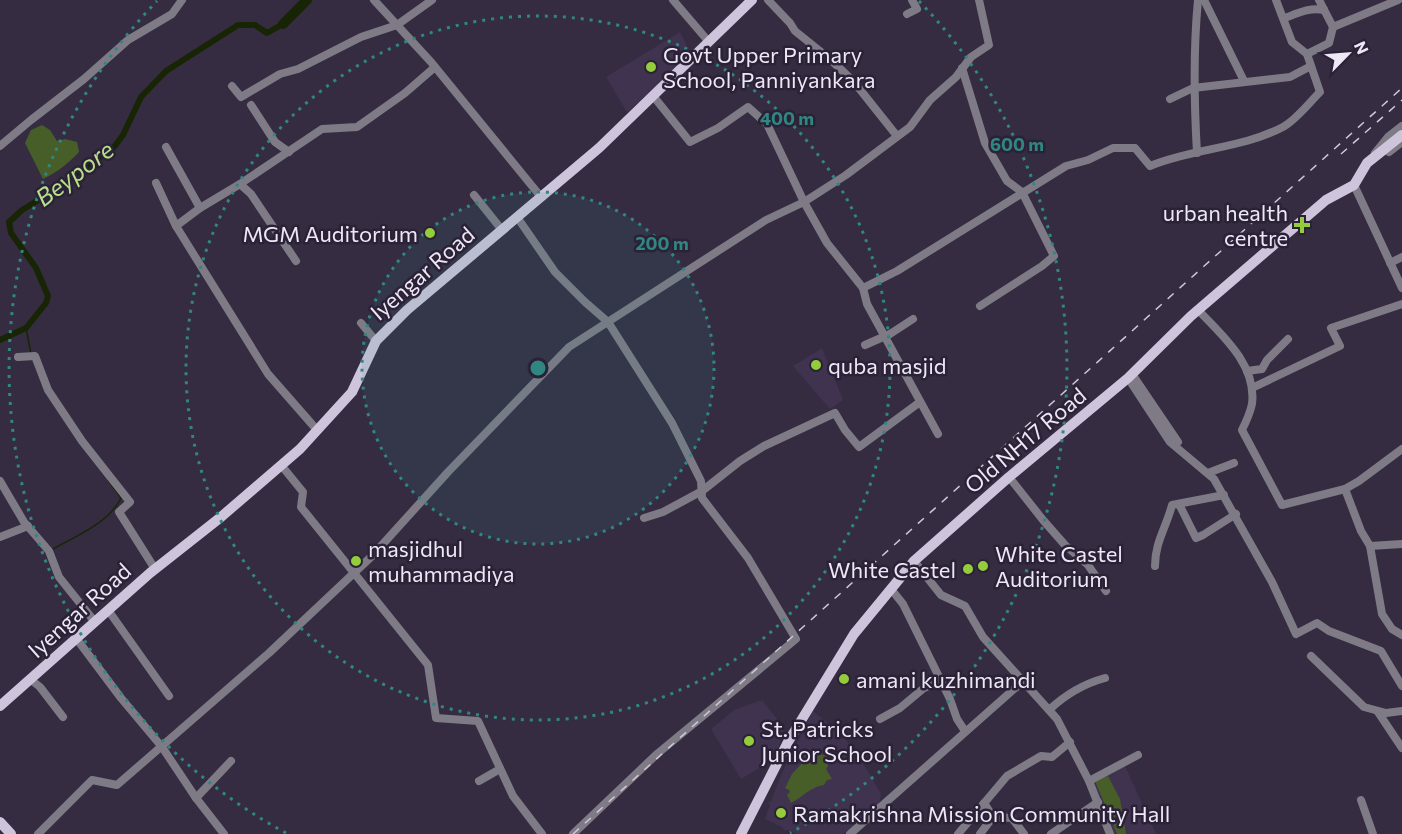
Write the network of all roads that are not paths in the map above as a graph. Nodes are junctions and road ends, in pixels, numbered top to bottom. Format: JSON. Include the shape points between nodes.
{"nodes":[{"id":1,"x":182,"y":0,"type":"edge"},
{"id":2,"x":374,"y":0,"type":"edge"},
{"id":3,"x":432,"y":0,"type":"edge"},
{"id":4,"x":672,"y":0,"type":"edge"},
{"id":5,"x":752,"y":0,"type":"edge"},
{"id":6,"x":768,"y":0,"type":"edge"},
{"id":7,"x":912,"y":0,"type":"edge"},
{"id":8,"x":980,"y":0,"type":"edge"},
{"id":9,"x":1198,"y":0,"type":"edge"},
{"id":10,"x":1204,"y":0,"type":"edge"},
{"id":11,"x":1276,"y":0,"type":"edge"},
{"id":12,"x":1319,"y":0,"type":"edge"},
{"id":13,"x":1365,"y":0,"type":"edge"},
{"id":14,"x":1398,"y":0,"type":"edge"},
{"id":15,"x":1324,"y":10,"type":"junction"},
{"id":16,"x":1371,"y":10,"type":"junction"},
{"id":17,"x":907,"y":14,"type":"dead end"},
{"id":18,"x":1285,"y":18,"type":"dead end"},
{"id":19,"x":397,"y":25,"type":"junction"},
{"id":20,"x":1333,"y":27,"type":"junction"},
{"id":21,"x":710,"y":42,"type":"junction"},
{"id":22,"x":1307,"y":54,"type":"junction"},
{"id":23,"x":1311,"y":66,"type":"junction"},
{"id":24,"x":435,"y":67,"type":"junction"},
{"id":25,"x":962,"y":68,"type":"junction"},
{"id":26,"x":1244,"y":81,"type":"junction"},
{"id":27,"x":232,"y":86,"type":"dead end"},
{"id":28,"x":1193,"y":88,"type":"junction"},
{"id":29,"x":654,"y":97,"type":"junction"},
{"id":30,"x":1170,"y":99,"type":"dead end"},
{"id":31,"x":251,"y":105,"type":"dead end"},
{"id":32,"x":1402,"y":126,"type":"edge"},
{"id":33,"x":1402,"y":135,"type":"edge"},
{"id":34,"x":897,"y":136,"type":"junction"},
{"id":35,"x":1402,"y":142,"type":"edge"},
{"id":36,"x":0,"y":146,"type":"edge"},
{"id":37,"x":166,"y":147,"type":"dead end"},
{"id":38,"x":289,"y":152,"type":"junction"},
{"id":39,"x":1197,"y":153,"type":"junction"},
{"id":40,"x":1367,"y":163,"type":"junction"},
{"id":41,"x":156,"y":183,"type":"dead end"},
{"id":42,"x":240,"y":184,"type":"junction"},
{"id":43,"x":1354,"y":185,"type":"junction"},
{"id":44,"x":1022,"y":192,"type":"junction"},
{"id":45,"x":474,"y":195,"type":"dead end"},
{"id":46,"x":541,"y":197,"type":"junction"},
{"id":47,"x":804,"y":202,"type":"junction"},
{"id":48,"x":200,"y":208,"type":"junction"},
{"id":49,"x":517,"y":217,"type":"junction"},
{"id":50,"x":176,"y":226,"type":"junction"},
{"id":51,"x":502,"y":230,"type":"junction"},
{"id":52,"x":1402,"y":257,"type":"edge"},
{"id":53,"x":296,"y":261,"type":"dead end"},
{"id":54,"x":1390,"y":263,"type":"junction"},
{"id":55,"x":863,"y":288,"type":"junction"},
{"id":56,"x":1402,"y":288,"type":"edge"},
{"id":57,"x":1402,"y":304,"type":"edge"},
{"id":58,"x":980,"y":306,"type":"dead end"},
{"id":59,"x":1198,"y":310,"type":"junction"},
{"id":60,"x":913,"y":319,"type":"dead end"},
{"id":61,"x":608,"y":322,"type":"junction"},
{"id":62,"x":361,"y":323,"type":"dead end"},
{"id":63,"x":883,"y":335,"type":"junction"},
{"id":64,"x":1288,"y":339,"type":"dead end"},
{"id":65,"x":376,"y":341,"type":"junction"},
{"id":66,"x":865,"y":345,"type":"dead end"},
{"id":67,"x":18,"y":357,"type":"dead end"},
{"id":68,"x":1247,"y":370,"type":"junction"},
{"id":69,"x":1130,"y":376,"type":"junction"},
{"id":70,"x":1252,"y":388,"type":"junction"},
{"id":71,"x":920,"y":402,"type":"junction"},
{"id":72,"x":317,"y":430,"type":"junction"},
{"id":73,"x":938,"y":434,"type":"dead end"},
{"id":74,"x":1178,"y":442,"type":"dead end"},
{"id":75,"x":1402,"y":449,"type":"edge"},
{"id":76,"x":1234,"y":463,"type":"dead end"},
{"id":77,"x":281,"y":465,"type":"junction"},
{"id":78,"x":1208,"y":473,"type":"junction"},
{"id":79,"x":1009,"y":477,"type":"junction"},
{"id":80,"x":0,"y":481,"type":"edge"},
{"id":81,"x":1345,"y":489,"type":"junction"},
{"id":82,"x":702,"y":491,"type":"junction"},
{"id":83,"x":1224,"y":495,"type":"junction"},
{"id":84,"x":1179,"y":504,"type":"junction"},
{"id":85,"x":1236,"y":514,"type":"junction"},
{"id":86,"x":644,"y":518,"type":"dead end"},
{"id":87,"x":28,"y":526,"type":"junction"},
{"id":88,"x":0,"y":537,"type":"edge"},
{"id":89,"x":1402,"y":544,"type":"edge"},
{"id":90,"x":1370,"y":546,"type":"junction"},
{"id":91,"x":914,"y":561,"type":"junction"},
{"id":92,"x":1155,"y":566,"type":"dead end"},
{"id":93,"x":155,"y":569,"type":"junction"},
{"id":94,"x":354,"y":573,"type":"junction"},
{"id":95,"x":891,"y":589,"type":"junction"},
{"id":96,"x":1106,"y":591,"type":"dead end"},
{"id":97,"x":108,"y":610,"type":"junction"},
{"id":98,"x":95,"y":622,"type":"junction"},
{"id":99,"x":1402,"y":635,"type":"edge"},
{"id":100,"x":76,"y":638,"type":"junction"},
{"id":101,"x":1311,"y":656,"type":"dead end"},
{"id":102,"x":1105,"y":678,"type":"dead end"},
{"id":103,"x":30,"y":679,"type":"junction"},
{"id":104,"x":941,"y":681,"type":"junction"},
{"id":105,"x":1022,"y":682,"type":"junction"},
{"id":106,"x":1402,"y":686,"type":"edge"},
{"id":107,"x":170,"y":696,"type":"dead end"},
{"id":108,"x":0,"y":706,"type":"edge"},
{"id":109,"x":1049,"y":710,"type":"junction"},
{"id":110,"x":1402,"y":711,"type":"edge"},
{"id":111,"x":1378,"y":712,"type":"junction"},
{"id":112,"x":63,"y":717,"type":"dead end"},
{"id":113,"x":880,"y":719,"type":"dead end"},
{"id":114,"x":965,"y":731,"type":"junction"},
{"id":115,"x":1070,"y":742,"type":"junction"},
{"id":116,"x":162,"y":747,"type":"junction"},
{"id":117,"x":1402,"y":748,"type":"edge"},
{"id":118,"x":1138,"y":755,"type":"dead end"},
{"id":119,"x":231,"y":761,"type":"dead end"},
{"id":120,"x":500,"y":769,"type":"junction"},
{"id":121,"x":479,"y":781,"type":"dead end"},
{"id":122,"x":1089,"y":781,"type":"junction"},
{"id":123,"x":196,"y":798,"type":"junction"},
{"id":124,"x":1361,"y":800,"type":"dead end"},
{"id":125,"x":1098,"y":802,"type":"junction"},
{"id":126,"x":984,"y":803,"type":"junction"},
{"id":127,"x":993,"y":817,"type":"junction"},
{"id":128,"x":0,"y":822,"type":"edge"},
{"id":129,"x":11,"y":834,"type":"edge"},
{"id":130,"x":38,"y":834,"type":"edge"},
{"id":131,"x":224,"y":834,"type":"edge"},
{"id":132,"x":542,"y":834,"type":"edge"},
{"id":133,"x":573,"y":834,"type":"edge"},
{"id":134,"x":741,"y":834,"type":"edge"},
{"id":135,"x":850,"y":834,"type":"edge"},
{"id":136,"x":958,"y":834,"type":"edge"},
{"id":137,"x":980,"y":834,"type":"edge"},
{"id":138,"x":1024,"y":834,"type":"edge"},
{"id":139,"x":1051,"y":834,"type":"edge"},
{"id":140,"x":1110,"y":834,"type":"edge"},
{"id":141,"x":1373,"y":834,"type":"edge"}],
"edges":[{"from":1,"to":36,"type":"street","via":[[172,14],[128,40]]},
{"from":2,"to":19,"type":"street"},
{"from":3,"to":19,"type":"street"},
{"from":4,"to":21,"type":"street"},
{"from":5,"to":21,"type":"main road","name":"Iyengar Road"},
{"from":6,"to":34,"type":"street","via":[[795,31],[854,82]]},
{"from":7,"to":17,"type":"street","via":[[917,9]]},
{"from":8,"to":25,"type":"street","via":[[989,45]]},
{"from":9,"to":28,"type":"street"},
{"from":10,"to":26,"type":"street"},
{"from":11,"to":22,"type":"street","via":[[1292,42]]},
{"from":12,"to":15,"type":"street"},
{"from":13,"to":16,"type":"street"},
{"from":14,"to":16,"type":"street"},
{"from":15,"to":18,"type":"street","via":[[1304,10]]},
{"from":15,"to":20,"type":"street"},
{"from":16,"to":20,"type":"street"},
{"from":19,"to":24,"type":"street"},
{"from":19,"to":27,"type":"street","via":[[280,74],[241,97]]},
{"from":20,"to":22,"type":"street","via":[[1329,43]]},
{"from":21,"to":29,"type":"main road","name":"Iyengar Road"},
{"from":22,"to":23,"type":"street"},
{"from":23,"to":26,"type":"street","via":[[1290,77]]},
{"from":23,"to":39,"type":"street","via":[[1320,93],[1285,126],[1243,143]]},
{"from":24,"to":38,"type":"street","via":[[357,127],[322,129]]},
{"from":24,"to":46,"type":"street"},
{"from":25,"to":34,"type":"street","via":[[910,127]]},
{"from":25,"to":44,"type":"street","via":[[985,142],[1007,181]]},
{"from":26,"to":28,"type":"street"},
{"from":28,"to":30,"type":"street"},
{"from":28,"to":39,"type":"street"},
{"from":29,"to":46,"type":"main road","name":"Iyengar Road"},
{"from":29,"to":47,"type":"street","via":[[690,142],[748,107],[766,124]]},
{"from":31,"to":38,"type":"street","via":[[274,142]]},
{"from":32,"to":40,"type":"street"},
{"from":33,"to":40,"type":"main road"},
{"from":34,"to":47,"type":"street"},
{"from":35,"to":43,"type":"street","via":[[1369,167]]},
{"from":37,"to":48,"type":"street"},
{"from":38,"to":42,"type":"street"},
{"from":39,"to":44,"type":"street","via":[[1150,166],[1135,148],[1113,148],[1066,166]]},
{"from":40,"to":43,"type":"main road"},
{"from":41,"to":50,"type":"street"},
{"from":42,"to":48,"type":"street"},
{"from":42,"to":53,"type":"street","via":[[251,194]]},
{"from":43,"to":54,"type":"street"},
{"from":43,"to":59,"type":"main road","name":"Old NH17 Road","via":[[1326,200]]},
{"from":44,"to":55,"type":"street","via":[[897,271]]},
{"from":44,"to":58,"type":"street","via":[[1054,256]]},
{"from":45,"to":51,"type":"street"},
{"from":46,"to":49,"type":"main road","name":"Iyengar Road"},
{"from":47,"to":55,"type":"street","via":[[827,243]]},
{"from":47,"to":61,"type":"street","via":[[766,220]]},
{"from":48,"to":50,"type":"street"},
{"from":49,"to":51,"type":"main road","name":"Iyengar Road"},
{"from":49,"to":61,"type":"street","via":[[555,272]]},
{"from":50,"to":72,"type":"street","via":[[267,374]]},
{"from":51,"to":65,"type":"main road","name":"Iyengar Road"},
{"from":52,"to":54,"type":"street"},
{"from":54,"to":56,"type":"street"},
{"from":55,"to":63,"type":"street"},
{"from":57,"to":70,"type":"street","via":[[1331,328],[1340,346]]},
{"from":59,"to":68,"type":"street"},
{"from":59,"to":69,"type":"main road","name":"Old NH17 Road"},
{"from":60,"to":63,"type":"street"},
{"from":61,"to":82,"type":"street","via":[[672,423],[702,481]]},
{"from":61,"to":94,"type":"street","via":[[569,347]]},
{"from":62,"to":65,"type":"street"},
{"from":63,"to":66,"type":"street"},
{"from":63,"to":71,"type":"street"},
{"from":64,"to":68,"type":"street","via":[[1262,369]]},
{"from":65,"to":72,"type":"main road","name":"Iyengar Road","via":[[352,392]]},
{"from":67,"to":93,"type":"street","via":[[35,356],[48,390],[130,502],[119,512]]},
{"from":68,"to":70,"type":"street"},
{"from":69,"to":74,"type":"street"},
{"from":69,"to":78,"type":"street","via":[[1170,442]]},
{"from":69,"to":79,"type":"main road","name":"Old NH17 Road"},
{"from":70,"to":81,"type":"street","via":[[1252,406],[1242,430],[1282,505]]},
{"from":71,"to":73,"type":"street"},
{"from":71,"to":82,"type":"street","via":[[859,447],[835,413],[764,446]]},
{"from":72,"to":77,"type":"main road","name":"Iyengar Road"},
{"from":75,"to":81,"type":"street"},
{"from":76,"to":78,"type":"street"},
{"from":77,"to":93,"type":"main road","name":"Iyengar Road"},
{"from":77,"to":94,"type":"street","via":[[303,492],[301,507]]},
{"from":78,"to":83,"type":"street"},
{"from":79,"to":91,"type":"main road","name":"Old NH17 Road"},
{"from":79,"to":96,"type":"street","via":[[1065,545],[1088,565]]},
{"from":80,"to":87,"type":"street"},
{"from":81,"to":90,"type":"street"},
{"from":82,"to":86,"type":"street"},
{"from":82,"to":133,"type":"street","via":[[702,498],[748,558],[796,639],[657,754]]},
{"from":83,"to":84,"type":"street"},
{"from":83,"to":85,"type":"street"},
{"from":84,"to":85,"type":"street","via":[[1196,538]]},
{"from":84,"to":92,"type":"street","via":[[1172,505],[1155,548]]},
{"from":85,"to":106,"type":"street","via":[[1296,634],[1317,623],[1381,651]]},
{"from":87,"to":88,"type":"street"},
{"from":87,"to":98,"type":"street","via":[[49,551],[59,577]]},
{"from":89,"to":90,"type":"street"},
{"from":90,"to":99,"type":"street","via":[[1382,614],[1392,629]]},
{"from":91,"to":95,"type":"main road","name":"Old NH17 Road"},
{"from":91,"to":105,"type":"street","via":[[941,596],[965,606],[984,637]]},
{"from":93,"to":97,"type":"main road","name":"Iyengar Road"},
{"from":94,"to":116,"type":"street"},
{"from":94,"to":120,"type":"street","via":[[428,665],[436,718],[478,721]]},
{"from":95,"to":104,"type":"street","via":[[903,604]]},
{"from":95,"to":134,"type":"main road","name":"Old NH17 Road","via":[[854,634],[788,742]]},
{"from":97,"to":98,"type":"main road","name":"Iyengar Road"},
{"from":97,"to":107,"type":"street"},
{"from":98,"to":100,"type":"main road","name":"Iyengar Road"},
{"from":100,"to":103,"type":"main road","name":"Iyengar Road"},
{"from":100,"to":116,"type":"street"},
{"from":101,"to":111,"type":"street","via":[[1364,707]]},
{"from":102,"to":109,"type":"street","via":[[1085,683]]},
{"from":103,"to":108,"type":"main road","name":"Iyengar Road"},
{"from":103,"to":112,"type":"street"},
{"from":104,"to":113,"type":"street","via":[[924,688]]},
{"from":104,"to":114,"type":"street"},
{"from":105,"to":109,"type":"street"},
{"from":105,"to":114,"type":"street"},
{"from":109,"to":115,"type":"street"},
{"from":110,"to":111,"type":"street"},
{"from":111,"to":117,"type":"street"},
{"from":114,"to":135,"type":"street"},
{"from":115,"to":122,"type":"street"},
{"from":115,"to":126,"type":"street","via":[[1052,757],[1041,756],[1006,776]]},
{"from":116,"to":123,"type":"street"},
{"from":116,"to":130,"type":"street","via":[[117,785],[92,780]]},
{"from":118,"to":122,"type":"street"},
{"from":119,"to":123,"type":"street"},
{"from":120,"to":121,"type":"street"},
{"from":120,"to":132,"type":"street","via":[[513,796]]},
{"from":122,"to":125,"type":"street"},
{"from":123,"to":131,"type":"street"},
{"from":124,"to":141,"type":"street"},
{"from":125,"to":139,"type":"street"},
{"from":125,"to":140,"type":"street"},
{"from":126,"to":127,"type":"street"},
{"from":126,"to":136,"type":"street"},
{"from":127,"to":137,"type":"street"},
{"from":127,"to":138,"type":"street","via":[[1012,818]]},
{"from":128,"to":129,"type":"main road"}]}
